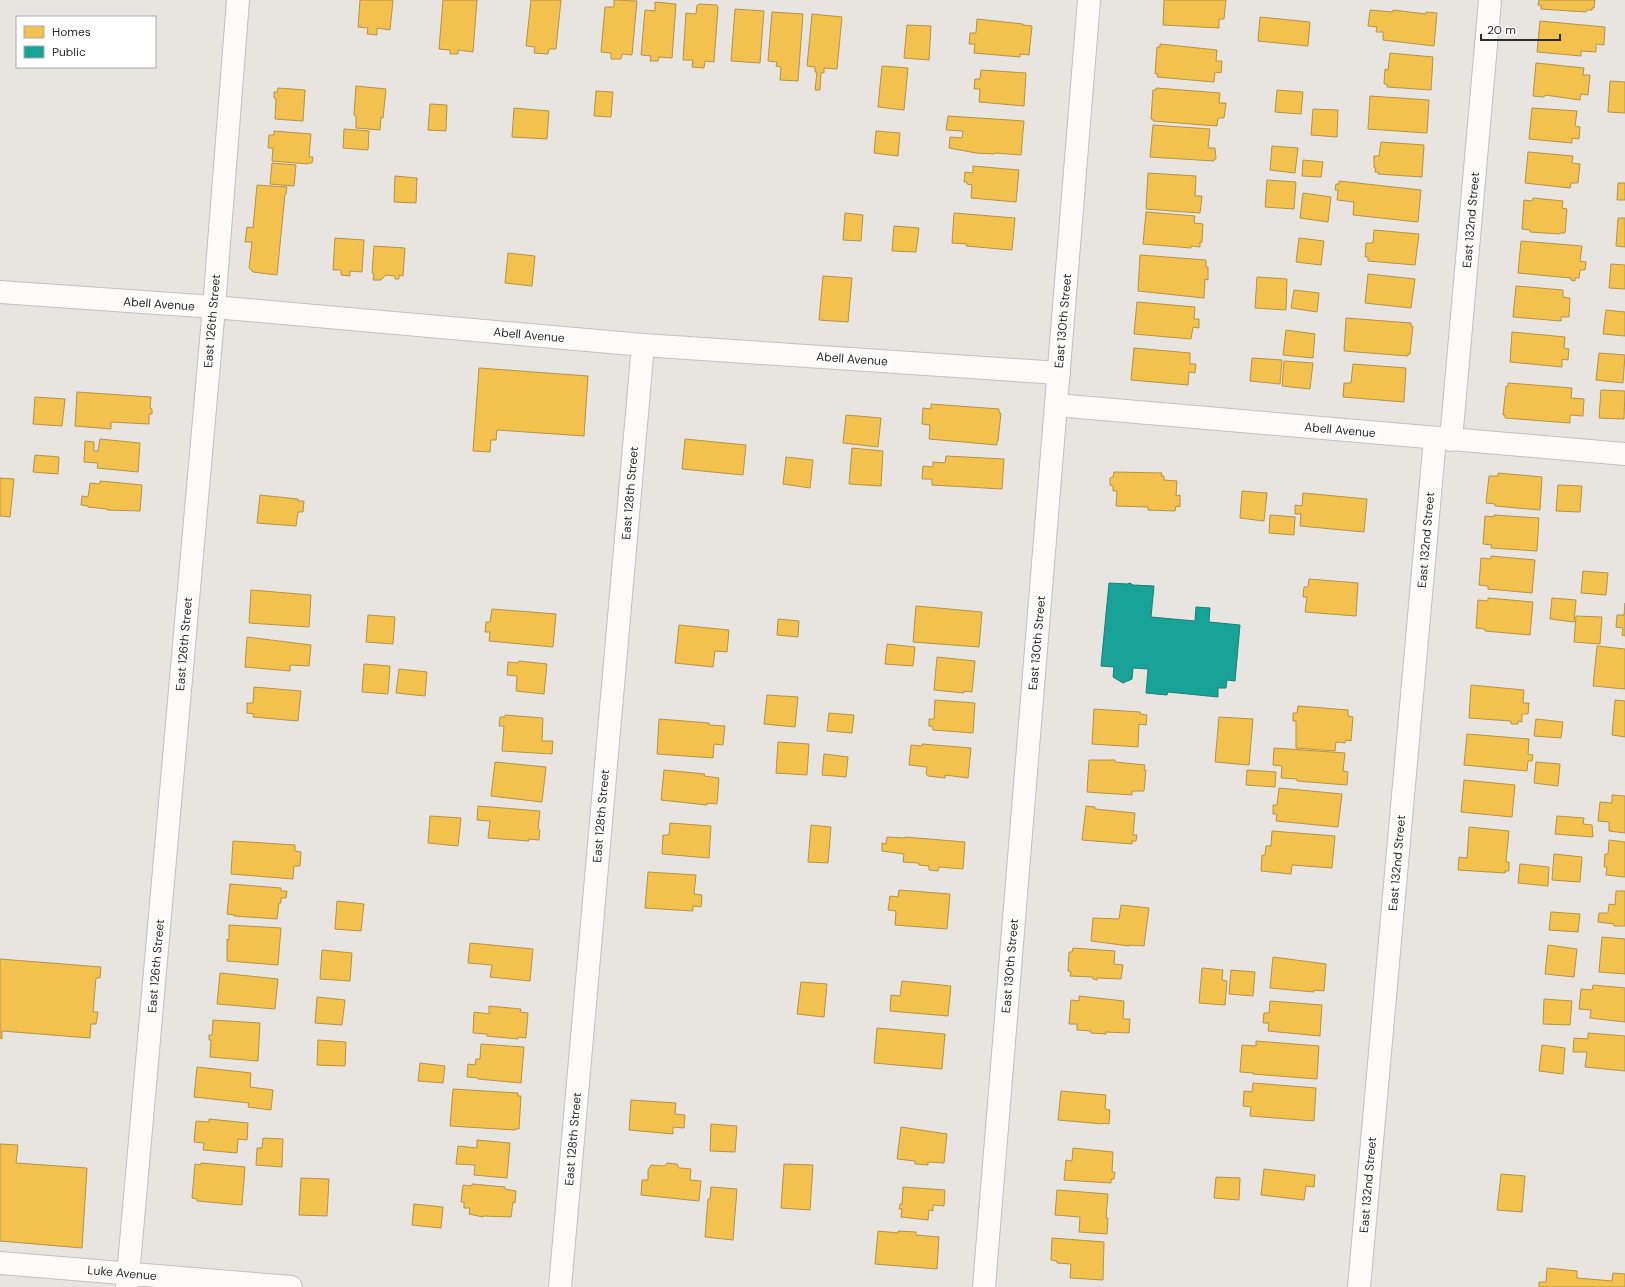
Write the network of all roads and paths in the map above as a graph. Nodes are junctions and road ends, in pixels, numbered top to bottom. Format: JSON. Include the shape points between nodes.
{"nodes":[{"id":1,"x":238,"y":0,"type":"edge"},
{"id":2,"x":1089,"y":0,"type":"edge"},
{"id":3,"x":1490,"y":0,"type":"edge"},
{"id":4,"x":0,"y":292,"type":"edge"},
{"id":5,"x":214,"y":307,"type":"junction"},
{"id":6,"x":643,"y":345,"type":"junction"},
{"id":7,"x":1059,"y":374,"type":"junction"},
{"id":8,"x":1056,"y":405,"type":"junction"},
{"id":9,"x":1443,"y":439,"type":"junction"},
{"id":10,"x":1625,"y":454,"type":"edge"},
{"id":11,"x":0,"y":1263,"type":"edge"},
{"id":12,"x":128,"y":1280,"type":"edge"},
{"id":13,"x":291,"y":1287,"type":"edge"},
{"id":14,"x":560,"y":1287,"type":"edge"},
{"id":15,"x":984,"y":1287,"type":"edge"},
{"id":16,"x":1359,"y":1287,"type":"edge"}],
"edges":[{"from":1,"to":5,"type":"street","name":"East 126th Street"},
{"from":2,"to":7,"type":"street","name":"East 130th Street"},
{"from":3,"to":9,"type":"street","name":"East 132nd Street"},
{"from":4,"to":5,"type":"street","name":"Abell Avenue"},
{"from":5,"to":6,"type":"street","name":"Abell Avenue"},
{"from":5,"to":12,"type":"street","name":"East 126th Street"},
{"from":6,"to":7,"type":"street","name":"Abell Avenue"},
{"from":6,"to":14,"type":"street","name":"East 128th Street"},
{"from":7,"to":8,"type":"street","name":"East 130th Street"},
{"from":8,"to":9,"type":"street","name":"Abell Avenue"},
{"from":8,"to":15,"type":"street","name":"East 130th Street"},
{"from":9,"to":10,"type":"street","name":"Abell Avenue"},
{"from":9,"to":16,"type":"street","name":"East 132nd Street"},
{"from":11,"to":12,"type":"street","name":"Luke Avenue"},
{"from":12,"to":13,"type":"street","name":"Luke Avenue"}]}
